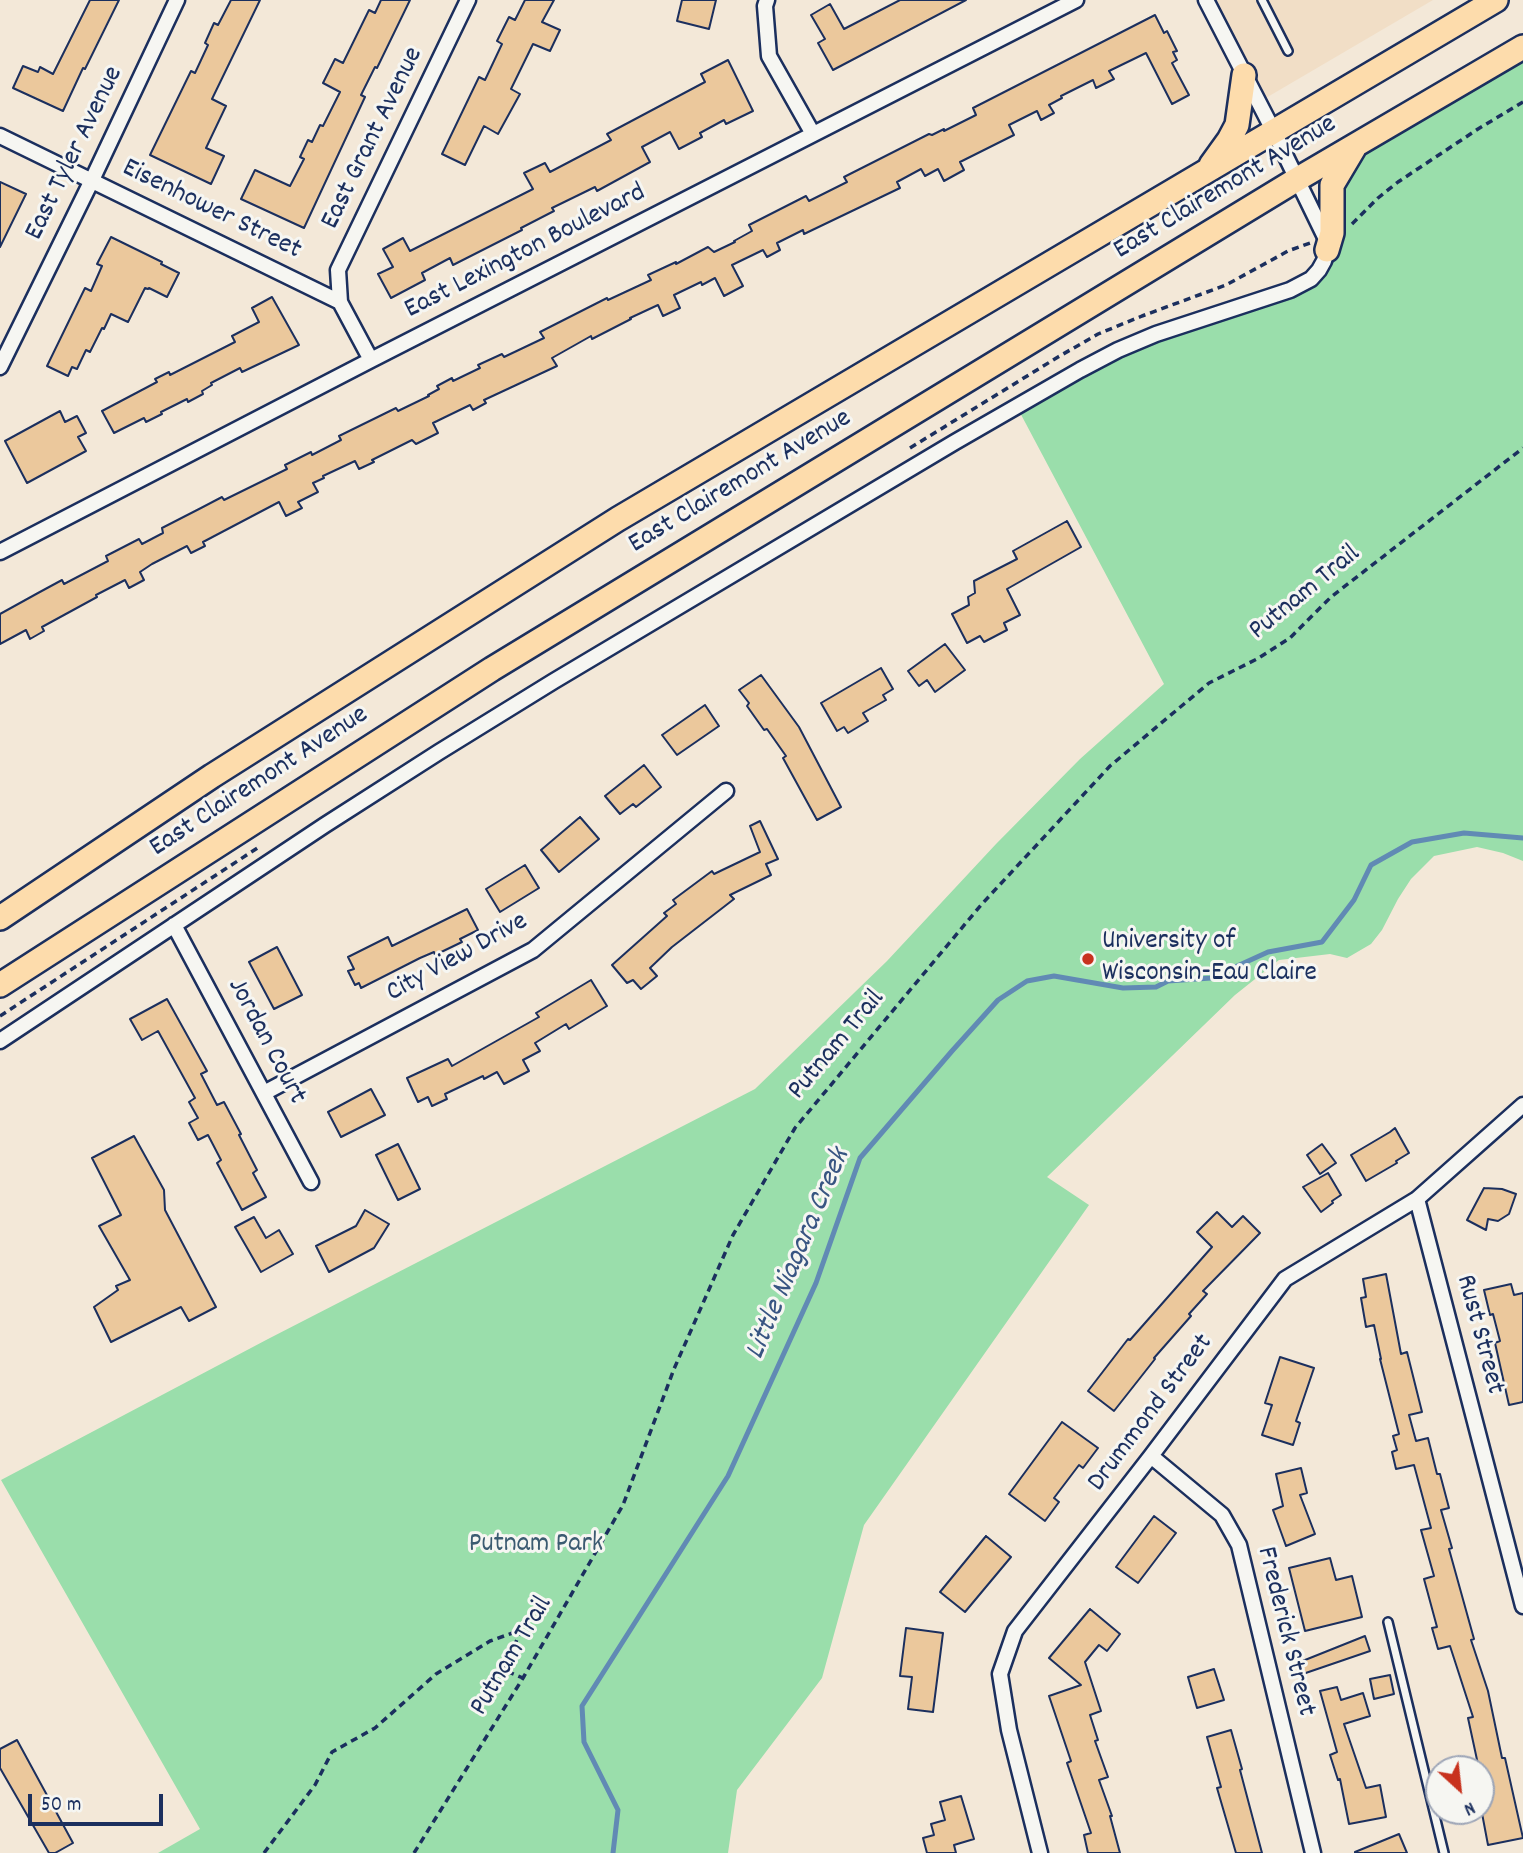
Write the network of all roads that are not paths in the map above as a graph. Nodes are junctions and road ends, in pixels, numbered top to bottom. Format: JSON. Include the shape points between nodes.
{"nodes":[{"id":1,"x":177,"y":0,"type":"edge"},
{"id":2,"x":468,"y":0,"type":"edge"},
{"id":3,"x":767,"y":0,"type":"edge"},
{"id":4,"x":1076,"y":0,"type":"edge"},
{"id":5,"x":1206,"y":0,"type":"edge"},
{"id":6,"x":1262,"y":0,"type":"edge"},
{"id":7,"x":1496,"y":0,"type":"edge"},
{"id":8,"x":1054,"y":6,"type":"edge"},
{"id":9,"x":1523,"y":47,"type":"edge"},
{"id":10,"x":1288,"y":51,"type":"dead end"},
{"id":11,"x":1244,"y":75,"type":"junction"},
{"id":12,"x":1274,"y":132,"type":"junction"},
{"id":13,"x":813,"y":134,"type":"junction"},
{"id":14,"x":0,"y":136,"type":"edge"},
{"id":15,"x":1357,"y":144,"type":"junction"},
{"id":16,"x":1207,"y":172,"type":"junction"},
{"id":17,"x":92,"y":180,"type":"junction"},
{"id":18,"x":1296,"y":180,"type":"junction"},
{"id":19,"x":1327,"y":250,"type":"junction"},
{"id":20,"x":341,"y":302,"type":"junction"},
{"id":21,"x":371,"y":360,"type":"junction"},
{"id":22,"x":0,"y":367,"type":"edge"},
{"id":23,"x":2,"y":547,"type":"edge"},
{"id":24,"x":726,"y":791,"type":"dead end"},
{"id":25,"x":0,"y":918,"type":"edge"},
{"id":26,"x":174,"y":925,"type":"junction"},
{"id":27,"x":0,"y":985,"type":"edge"},
{"id":28,"x":0,"y":1041,"type":"edge"},
{"id":29,"x":264,"y":1093,"type":"junction"},
{"id":30,"x":1523,"y":1105,"type":"edge"},
{"id":31,"x":311,"y":1182,"type":"dead end"},
{"id":32,"x":1417,"y":1199,"type":"junction"},
{"id":33,"x":1151,"y":1456,"type":"junction"},
{"id":34,"x":1518,"y":1566,"type":"edge"},
{"id":35,"x":1523,"y":1606,"type":"edge"},
{"id":36,"x":1388,"y":1622,"type":"dead end"},
{"id":37,"x":1040,"y":1853,"type":"edge"},
{"id":38,"x":1313,"y":1853,"type":"edge"},
{"id":39,"x":1444,"y":1853,"type":"edge"}],
"edges":[{"from":1,"to":17,"type":"street","name":"East Tyler Avenue"},
{"from":2,"to":20,"type":"street","name":"East Grant Avenue","via":[[338,270]]},
{"from":3,"to":13,"type":"street","via":[[769,56]]},
{"from":4,"to":8,"type":"street","name":"East Lexington Boulevard"},
{"from":5,"to":11,"type":"street"},
{"from":6,"to":10,"type":"lane"},
{"from":7,"to":12,"type":"main road","name":"East Clairemont Avenue"},
{"from":8,"to":13,"type":"street","name":"East Lexington Boulevard"},
{"from":9,"to":15,"type":"main road","name":"East Clairemont Avenue"},
{"from":11,"to":12,"type":"street"},
{"from":11,"to":16,"type":"main road","via":[[1237,125]]},
{"from":12,"to":16,"type":"main road","name":"East Clairemont Avenue"},
{"from":12,"to":18,"type":"street"},
{"from":13,"to":21,"type":"street","name":"East Lexington Boulevard"},
{"from":14,"to":17,"type":"street","name":"Eisenhower Street"},
{"from":15,"to":18,"type":"main road","name":"East Clairemont Avenue"},
{"from":15,"to":19,"type":"main road","via":[[1332,185],[1332,233]]},
{"from":16,"to":25,"type":"main road","name":"East Clairemont Avenue","via":[[618,519],[212,776]]},
{"from":17,"to":20,"type":"street","name":"Eisenhower Street"},
{"from":17,"to":22,"type":"street","name":"East Tyler Avenue"},
{"from":18,"to":19,"type":"street"},
{"from":18,"to":27,"type":"main road","name":"East Clairemont Avenue","via":[[492,669]]},
{"from":19,"to":26,"type":"street","via":[[1320,270],[1301,285],[1118,350],[955,442],[542,688]]},
{"from":20,"to":21,"type":"street"},
{"from":21,"to":23,"type":"street","name":"East Lexington Boulevard"},
{"from":24,"to":29,"type":"street","name":"City View Drive","via":[[533,950]]},
{"from":26,"to":28,"type":"street"},
{"from":26,"to":29,"type":"street","name":"Jordan Court"},
{"from":29,"to":31,"type":"street","name":"Jordan Court"},
{"from":30,"to":32,"type":"street","name":"Drummond Street"},
{"from":32,"to":33,"type":"street","name":"Drummond Street","via":[[1285,1279]]},
{"from":32,"to":34,"type":"street","name":"Rust Street"},
{"from":33,"to":37,"type":"street","name":"Drummond Street","via":[[1015,1631],[1000,1674]]},
{"from":33,"to":38,"type":"street","name":"Frederick Street","via":[[1222,1515],[1238,1545]]},
{"from":34,"to":35,"type":"street","name":"Rust Street"},
{"from":36,"to":39,"type":"lane"}]}
